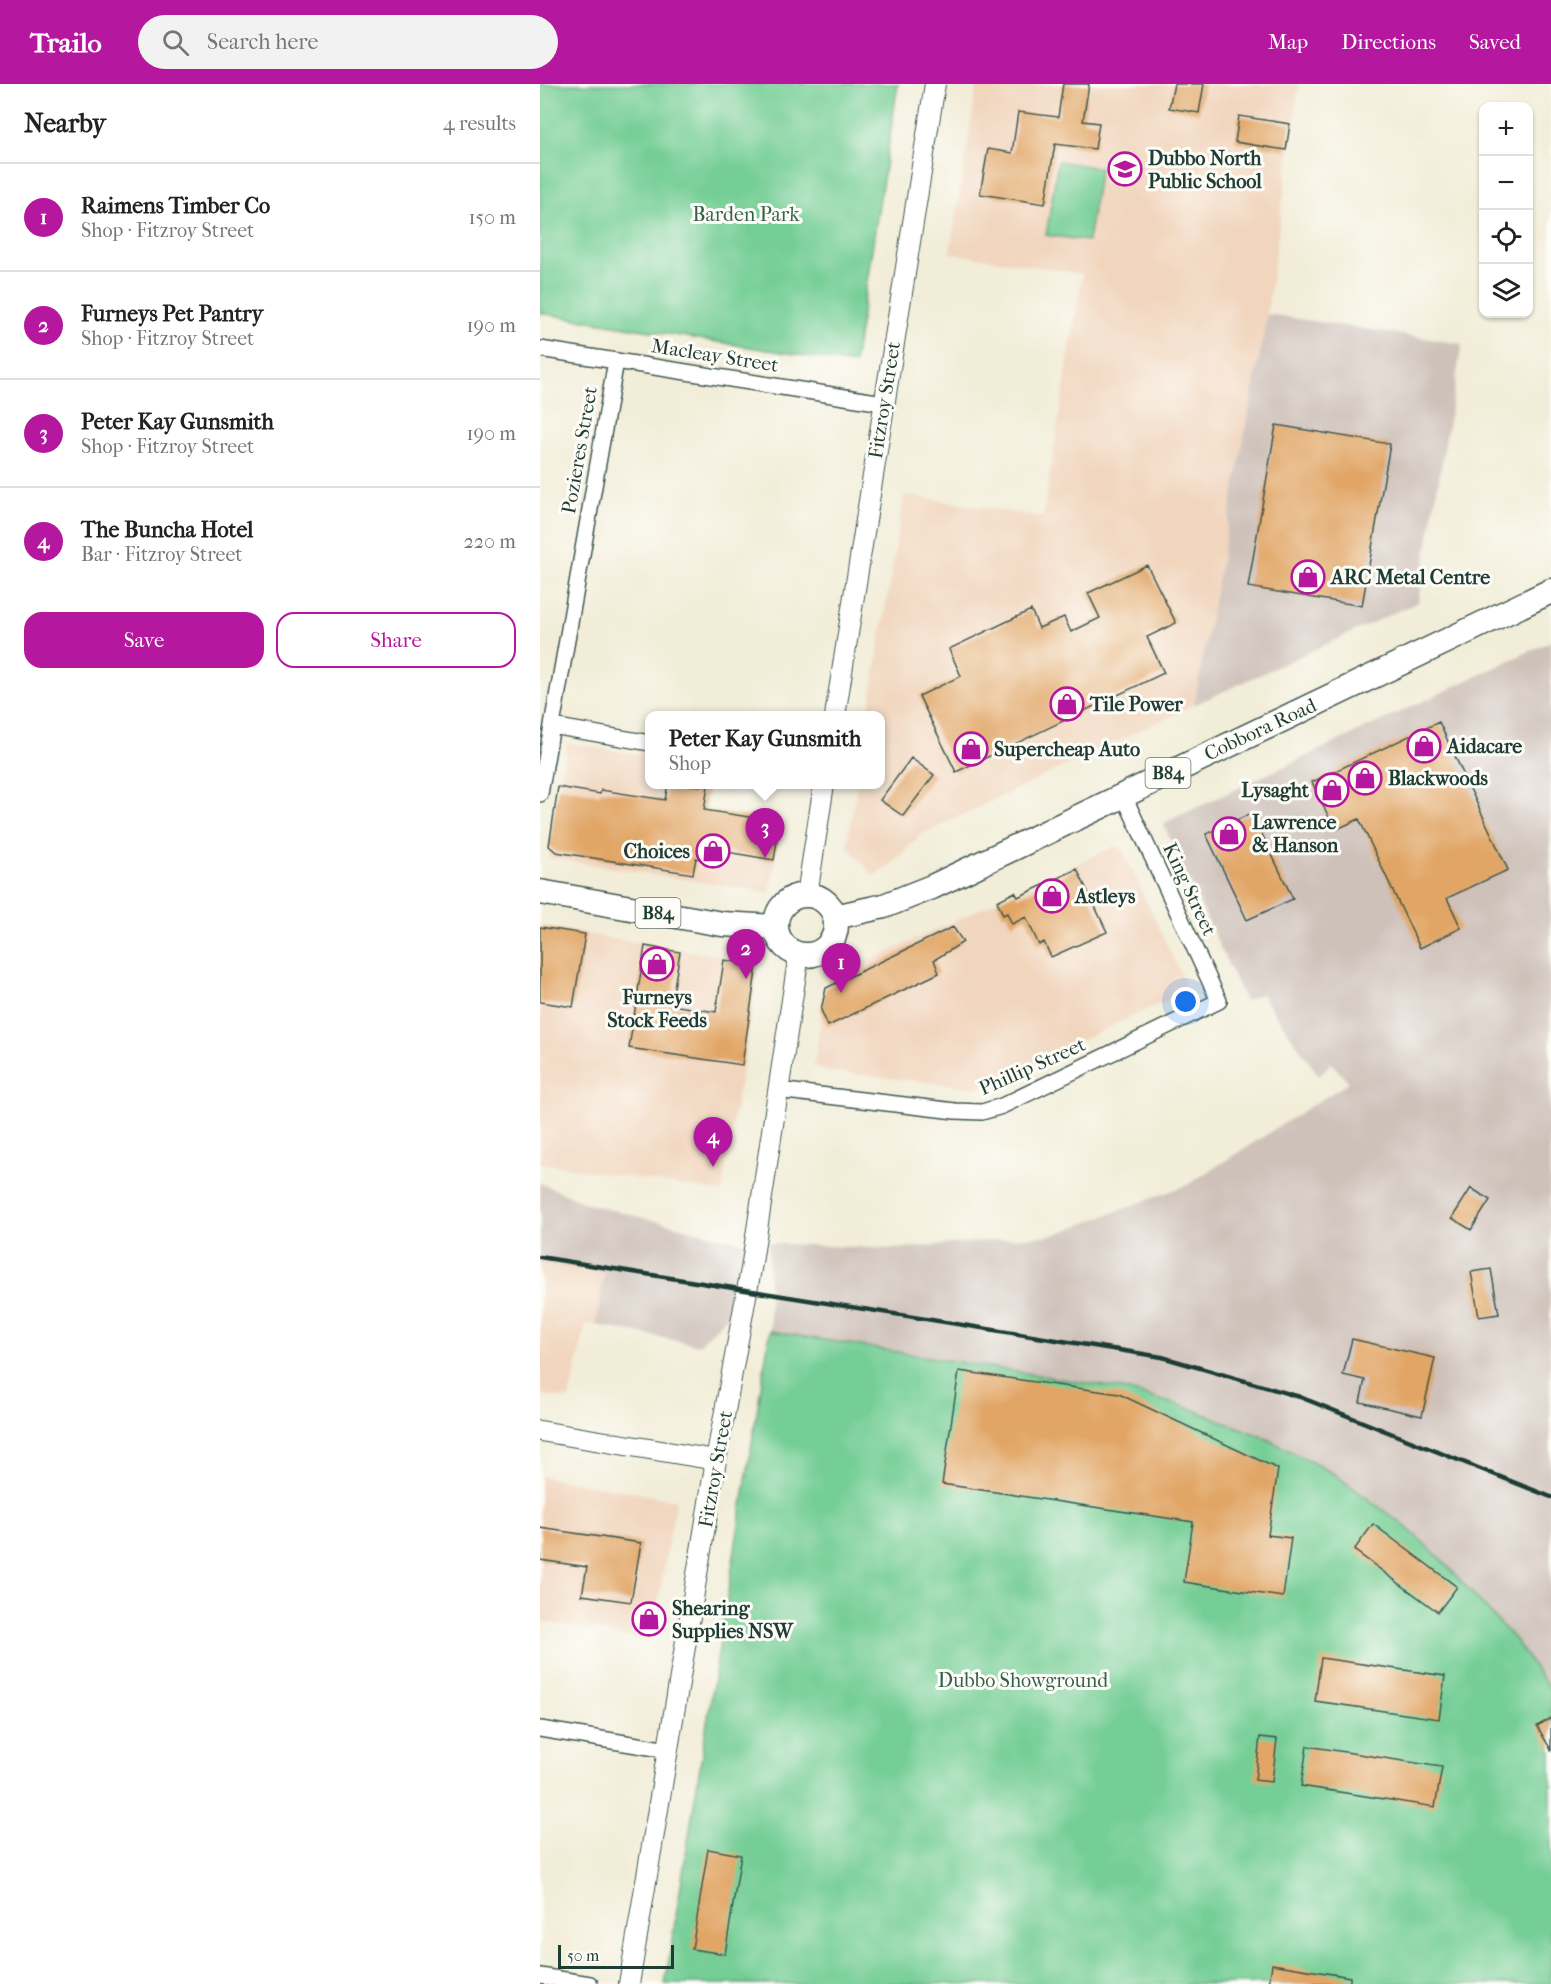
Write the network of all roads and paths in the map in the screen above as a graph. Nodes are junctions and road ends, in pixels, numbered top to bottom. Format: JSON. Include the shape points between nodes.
{"nodes":[{"id":1,"x":935,"y":84,"type":"edge"},
{"id":2,"x":540,"y":349,"type":"edge"},
{"id":3,"x":616,"y":361,"type":"junction"},
{"id":4,"x":884,"y":403,"type":"junction"},
{"id":5,"x":1551,"y":591,"type":"edge"},
{"id":6,"x":836,"y":711,"type":"edge"},
{"id":7,"x":552,"y":726,"type":"junction"},
{"id":8,"x":645,"y":742,"type":"edge"},
{"id":9,"x":823,"y":789,"type":"edge"},
{"id":10,"x":540,"y":794,"type":"edge"},
{"id":11,"x":1123,"y":794,"type":"junction"},
{"id":12,"x":540,"y":892,"type":"edge"},
{"id":13,"x":807,"y":895,"type":"junction"},
{"id":14,"x":835,"y":917,"type":"junction"},
{"id":15,"x":776,"y":927,"type":"junction"},
{"id":16,"x":799,"y":954,"type":"junction"},
{"id":17,"x":1219,"y":1002,"type":"joint"},
{"id":18,"x":777,"y":1090,"type":"junction"},
{"id":19,"x":540,"y":1431,"type":"edge"},
{"id":20,"x":716,"y":1460,"type":"junction"},
{"id":21,"x":540,"y":1729,"type":"edge"},
{"id":22,"x":668,"y":1750,"type":"junction"},
{"id":23,"x":540,"y":1976,"type":"edge"},
{"id":24,"x":590,"y":1984,"type":"edge"},
{"id":25,"x":629,"y":1984,"type":"edge"}],
"edges":[{"from":1,"to":4,"type":"street","name":"Fitzroy Street"},
{"from":2,"to":3,"type":"street","name":"Macleay Street"},
{"from":3,"to":4,"type":"street","name":"Macleay Street"},
{"from":3,"to":7,"type":"street","name":"Pozieres Street"},
{"from":4,"to":6,"type":"street","name":"Fitzroy Street"},
{"from":5,"to":11,"type":"main road","name":"Cobbora Road","number":"B84"},
{"from":7,"to":8,"type":"street"},
{"from":7,"to":10,"type":"street","name":"Pozieres Street"},
{"from":9,"to":13,"type":"street"},
{"from":11,"to":14,"type":"main road","name":"Cobbora Road","number":"B84","via":[[932,887],[884,906]]},
{"from":11,"to":17,"type":"street","name":"King Street"},
{"from":12,"to":15,"type":"main road","number":"B84","via":[[722,924]]},
{"from":13,"to":14,"type":"main road","via":[[824,902]]},
{"from":13,"to":15,"type":"main road","via":[[784,904]]},
{"from":14,"to":16,"type":"main road","via":[[836,927],[827,946],[819,952]]},
{"from":15,"to":16,"type":"main road","via":[[783,944]]},
{"from":16,"to":18,"type":"street","name":"Fitzroy Street"},
{"from":17,"to":18,"type":"street","name":"Phillip Street","via":[[982,1112]]},
{"from":18,"to":20,"type":"street","name":"Fitzroy Street","via":[[752,1269]]},
{"from":19,"to":20,"type":"street"},
{"from":20,"to":22,"type":"street","name":"Fitzroy Street"},
{"from":21,"to":22,"type":"street"},
{"from":22,"to":25,"type":"street","name":"Fitzroy Street"},
{"from":23,"to":24,"type":"street"}]}
